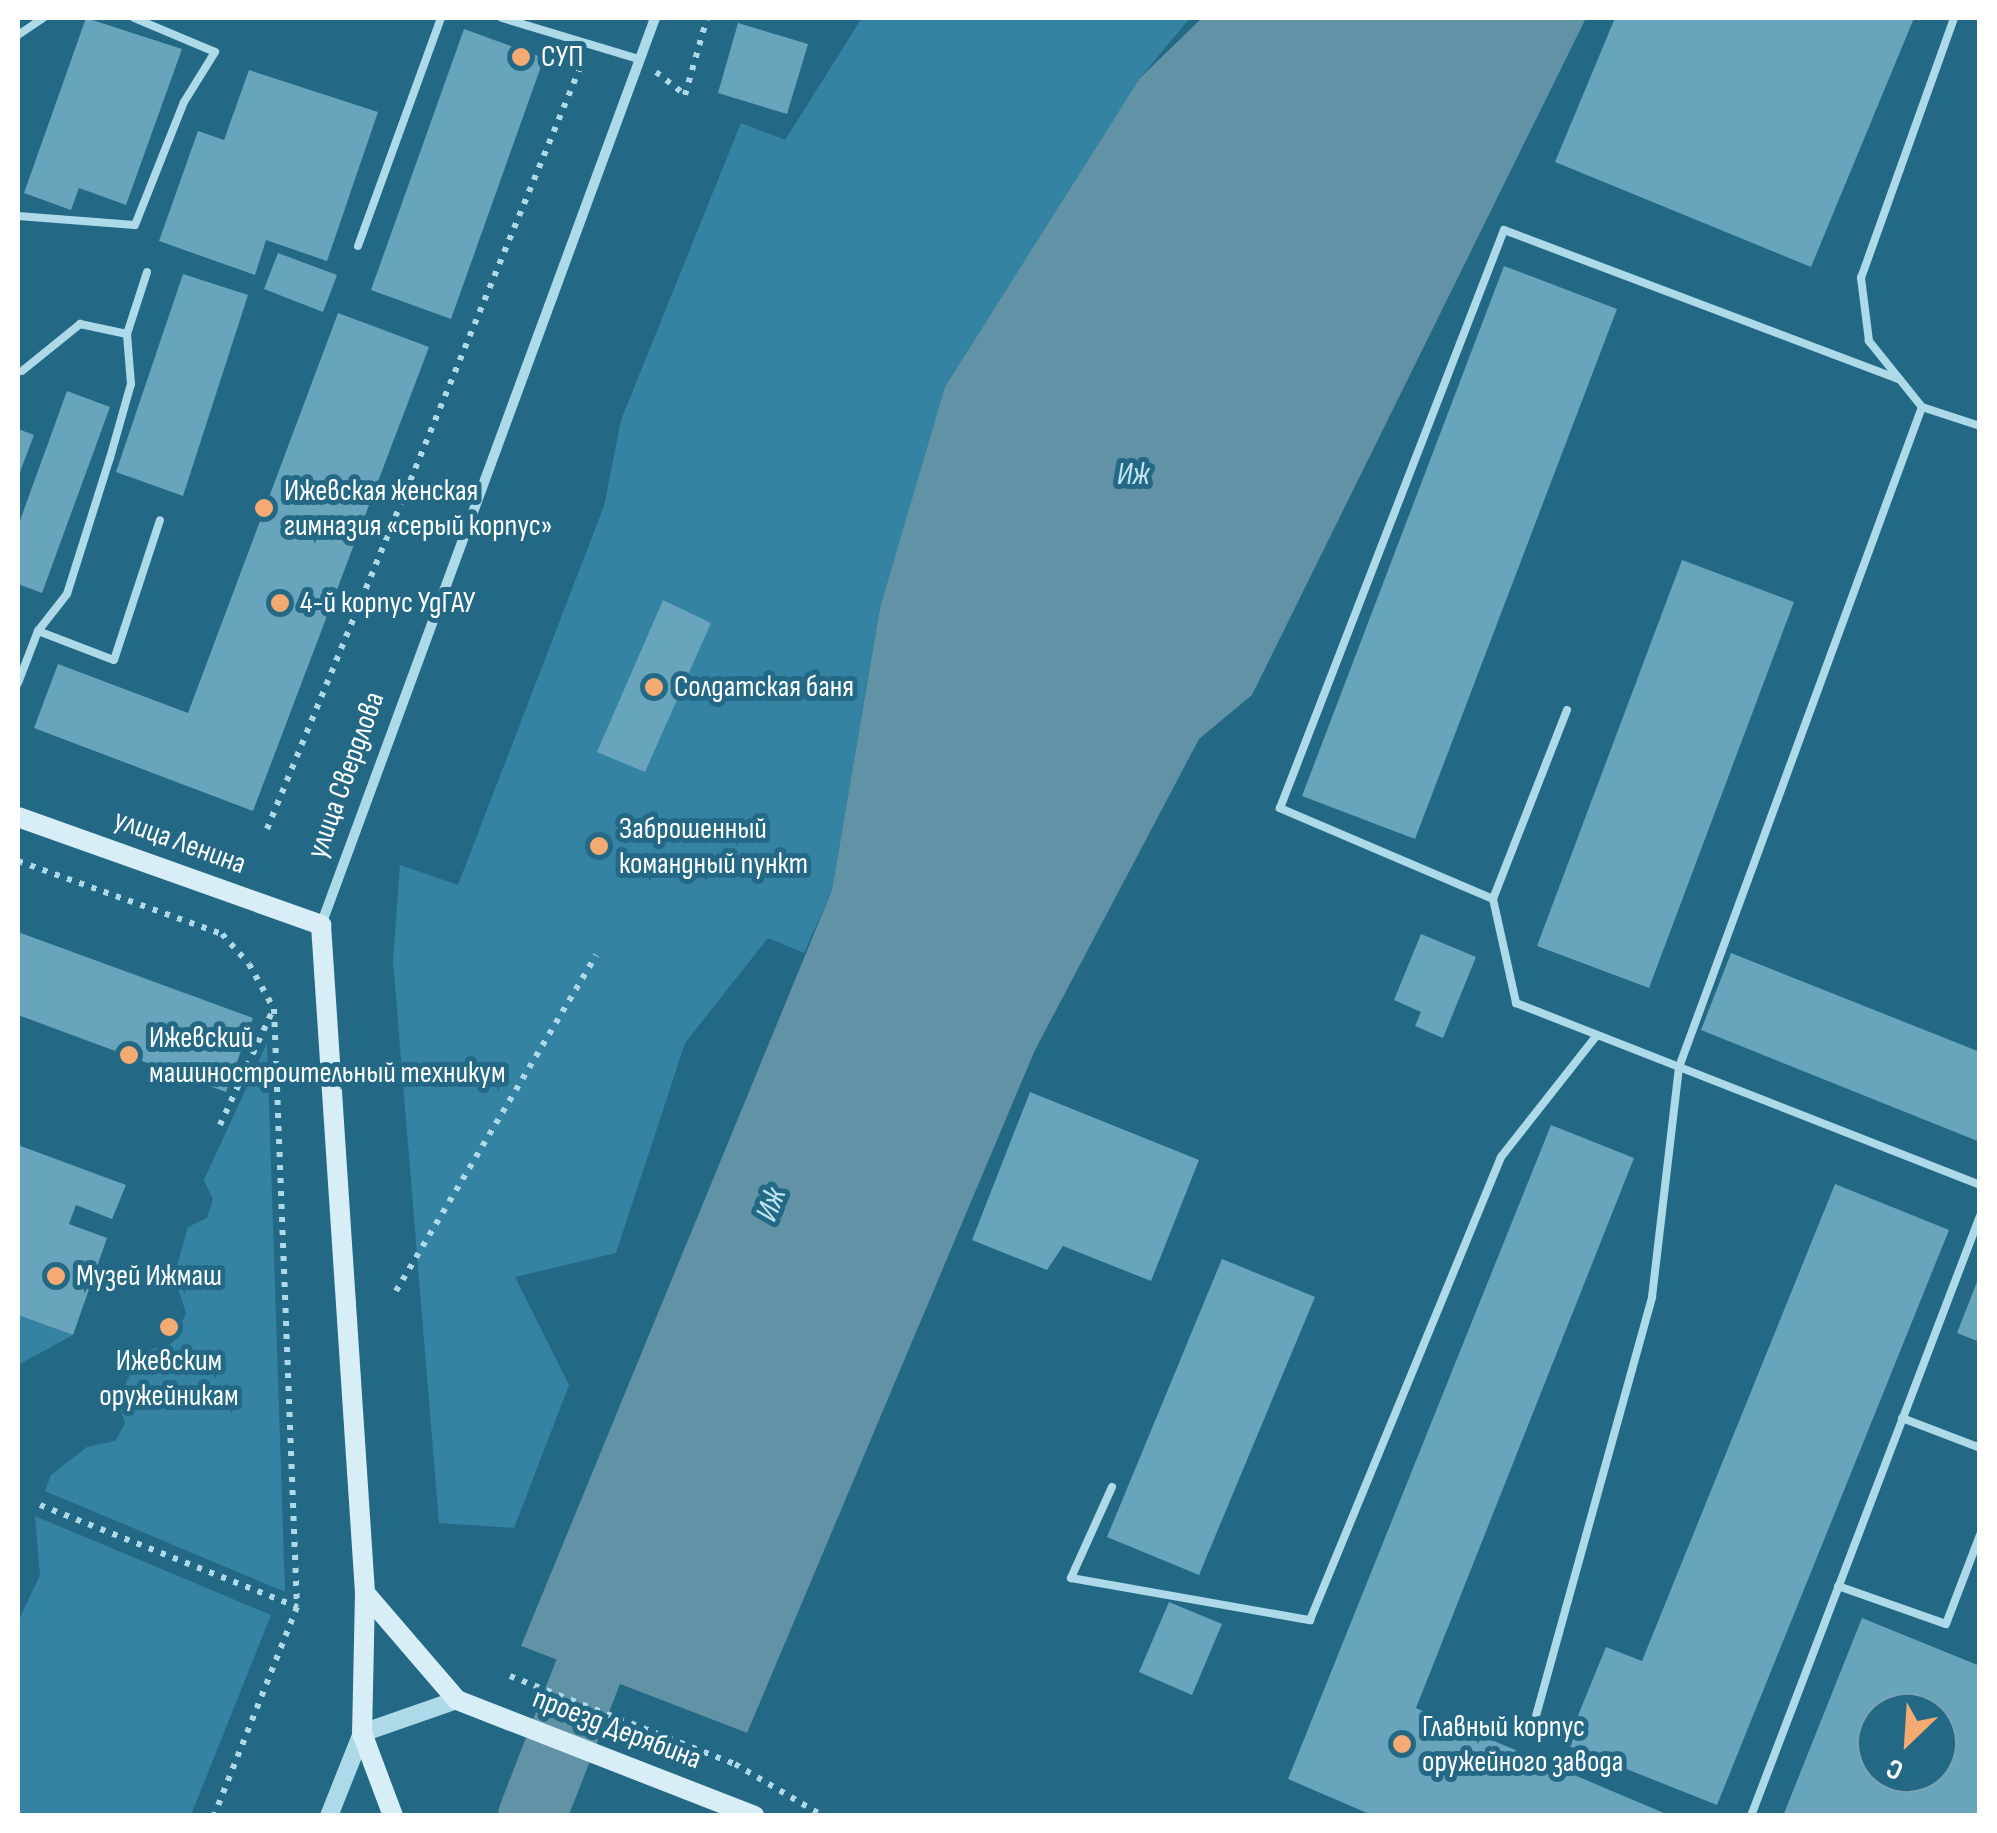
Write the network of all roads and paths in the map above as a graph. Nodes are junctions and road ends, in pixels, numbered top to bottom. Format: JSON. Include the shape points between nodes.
{"nodes":[{"id":1,"x":43,"y":18,"type":"edge"},
{"id":2,"x":134,"y":18,"type":"edge"},
{"id":3,"x":441,"y":18,"type":"edge"},
{"id":4,"x":502,"y":18,"type":"edge"},
{"id":5,"x":655,"y":18,"type":"edge"},
{"id":6,"x":707,"y":18,"type":"edge"},
{"id":7,"x":1954,"y":18,"type":"edge"},
{"id":8,"x":18,"y":35,"type":"edge"},
{"id":9,"x":590,"y":43,"type":"junction"},
{"id":10,"x":640,"y":60,"type":"junction"},
{"id":11,"x":18,"y":216,"type":"edge"},
{"id":12,"x":358,"y":246,"type":"dead end"},
{"id":13,"x":147,"y":272,"type":"dead end"},
{"id":14,"x":127,"y":334,"type":"junction"},
{"id":15,"x":22,"y":371,"type":"dead end"},
{"id":16,"x":1900,"y":380,"type":"junction"},
{"id":17,"x":1922,"y":407,"type":"junction"},
{"id":18,"x":1980,"y":426,"type":"edge"},
{"id":19,"x":160,"y":520,"type":"dead end"},
{"id":20,"x":38,"y":631,"type":"junction"},
{"id":21,"x":18,"y":683,"type":"edge"},
{"id":22,"x":1566,"y":710,"type":"dead end"},
{"id":23,"x":18,"y":817,"type":"edge"},
{"id":24,"x":267,"y":829,"type":"dead end"},
{"id":25,"x":18,"y":861,"type":"edge"},
{"id":26,"x":1493,"y":899,"type":"junction"},
{"id":27,"x":321,"y":925,"type":"junction"},
{"id":28,"x":596,"y":956,"type":"dead end"},
{"id":29,"x":274,"y":1009,"type":"junction"},
{"id":30,"x":1597,"y":1035,"type":"junction"},
{"id":31,"x":1679,"y":1067,"type":"junction"},
{"id":32,"x":220,"y":1125,"type":"dead end"},
{"id":33,"x":1980,"y":1185,"type":"edge"},
{"id":34,"x":1980,"y":1216,"type":"edge"},
{"id":35,"x":396,"y":1291,"type":"dead end"},
{"id":36,"x":1902,"y":1418,"type":"junction"},
{"id":37,"x":1980,"y":1448,"type":"edge"},
{"id":38,"x":1112,"y":1487,"type":"dead end"},
{"id":39,"x":40,"y":1505,"type":"dead end"},
{"id":40,"x":1980,"y":1535,"type":"edge"},
{"id":41,"x":1838,"y":1586,"type":"junction"},
{"id":42,"x":365,"y":1600,"type":"junction"},
{"id":43,"x":297,"y":1607,"type":"junction"},
{"id":44,"x":510,"y":1676,"type":"dead end"},
{"id":45,"x":458,"y":1700,"type":"junction"},
{"id":46,"x":1534,"y":1723,"type":"dead end"},
{"id":47,"x":362,"y":1733,"type":"junction"},
{"id":48,"x":214,"y":1816,"type":"edge"},
{"id":49,"x":330,"y":1816,"type":"edge"},
{"id":50,"x":392,"y":1816,"type":"edge"},
{"id":51,"x":754,"y":1816,"type":"edge"},
{"id":52,"x":823,"y":1816,"type":"edge"},
{"id":53,"x":1751,"y":1816,"type":"edge"}],
"edges":[{"from":1,"to":8,"type":"lane"},
{"from":2,"to":11,"type":"lane","via":[[215,52],[184,102],[135,224]]},
{"from":3,"to":12,"type":"lane"},
{"from":4,"to":9,"type":"lane"},
{"from":5,"to":10,"type":"street","name":"улица Свердлова"},
{"from":6,"to":10,"type":"path","via":[[685,94]]},
{"from":7,"to":16,"type":"lane","via":[[1861,278],[1869,341]]},
{"from":9,"to":10,"type":"lane"},
{"from":9,"to":24,"type":"path"},
{"from":10,"to":27,"type":"street","name":"улица Свердлова"},
{"from":13,"to":14,"type":"lane"},
{"from":14,"to":15,"type":"lane","via":[[80,324]]},
{"from":14,"to":20,"type":"lane","via":[[131,384],[110,458],[67,594]]},
{"from":16,"to":17,"type":"lane"},
{"from":16,"to":26,"type":"lane","via":[[1504,230],[1280,808]]},
{"from":17,"to":18,"type":"lane"},
{"from":17,"to":31,"type":"lane"},
{"from":19,"to":20,"type":"lane","via":[[114,660]]},
{"from":20,"to":21,"type":"lane"},
{"from":22,"to":26,"type":"lane"},
{"from":23,"to":27,"type":"main road","name":"улица Ленина"},
{"from":25,"to":29,"type":"path","via":[[222,934],[249,964]]},
{"from":26,"to":30,"type":"lane","via":[[1516,1004]]},
{"from":27,"to":42,"type":"main road","name":"улица Свердлова"},
{"from":28,"to":35,"type":"path"},
{"from":29,"to":32,"type":"path"},
{"from":29,"to":43,"type":"path"},
{"from":30,"to":31,"type":"lane"},
{"from":30,"to":38,"type":"lane","via":[[1501,1157],[1310,1620],[1071,1578]]},
{"from":31,"to":33,"type":"lane"},
{"from":31,"to":46,"type":"lane","via":[[1652,1297]]},
{"from":34,"to":36,"type":"lane"},
{"from":36,"to":37,"type":"lane"},
{"from":36,"to":41,"type":"lane"},
{"from":39,"to":43,"type":"path"},
{"from":40,"to":41,"type":"lane","via":[[1946,1624]]},
{"from":41,"to":53,"type":"lane"},
{"from":42,"to":45,"type":"main road"},
{"from":42,"to":47,"type":"main road","name":"улица Свердлова"},
{"from":43,"to":48,"type":"path"},
{"from":44,"to":52,"type":"path","via":[[735,1764]]},
{"from":45,"to":47,"type":"street"},
{"from":45,"to":51,"type":"main road","name":"проезд Дерябина"},
{"from":47,"to":49,"type":"street"},
{"from":47,"to":50,"type":"main road"}]}
